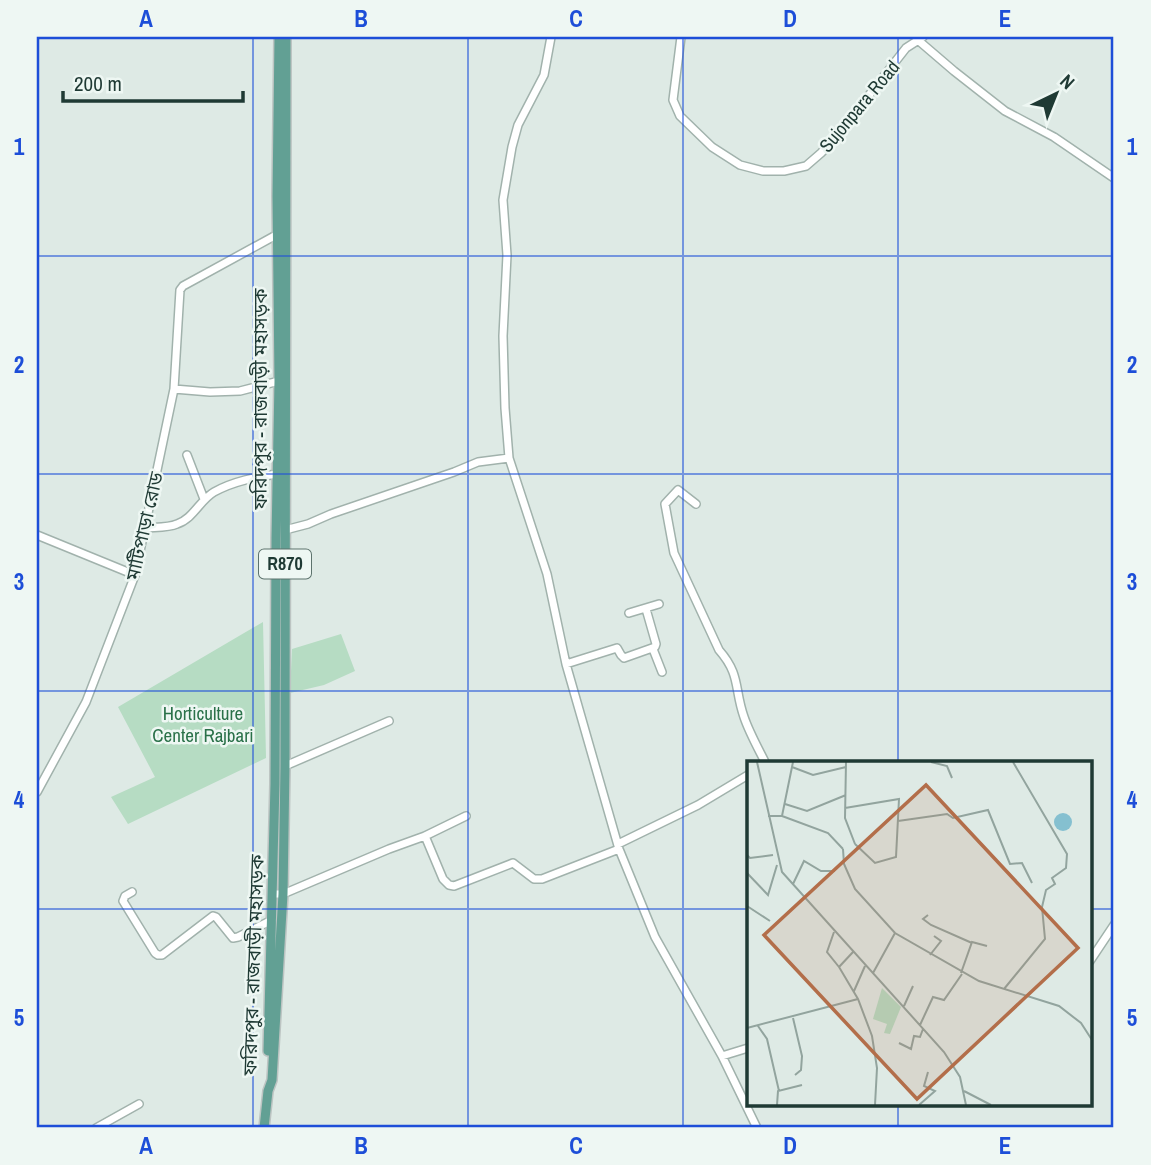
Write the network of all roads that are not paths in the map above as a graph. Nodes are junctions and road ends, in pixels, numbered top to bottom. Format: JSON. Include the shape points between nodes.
{"nodes":[{"id":1,"x":279,"y":37,"type":"edge"},
{"id":2,"x":286,"y":37,"type":"edge"},
{"id":3,"x":551,"y":37,"type":"edge"},
{"id":4,"x":681,"y":37,"type":"edge"},
{"id":5,"x":921,"y":39,"type":"edge"},
{"id":6,"x":1114,"y":178,"type":"edge"},
{"id":7,"x":278,"y":234,"type":"junction"},
{"id":8,"x":279,"y":381,"type":"junction"},
{"id":9,"x":174,"y":389,"type":"junction"},
{"id":10,"x":187,"y":455,"type":"dead end"},
{"id":11,"x":509,"y":458,"type":"junction"},
{"id":12,"x":277,"y":474,"type":"junction"},
{"id":13,"x":204,"y":499,"type":"junction"},
{"id":14,"x":696,"y":505,"type":"dead end"},
{"id":15,"x":145,"y":528,"type":"junction"},
{"id":16,"x":285,"y":530,"type":"junction"},
{"id":17,"x":37,"y":535,"type":"edge"},
{"id":18,"x":135,"y":575,"type":"junction"},
{"id":19,"x":659,"y":604,"type":"dead end"},
{"id":20,"x":646,"y":609,"type":"junction"},
{"id":21,"x":629,"y":613,"type":"dead end"},
{"id":22,"x":653,"y":649,"type":"junction"},
{"id":23,"x":566,"y":664,"type":"junction"},
{"id":24,"x":662,"y":672,"type":"dead end"},
{"id":25,"x":389,"y":721,"type":"dead end"},
{"id":26,"x":765,"y":761,"type":"edge"},
{"id":27,"x":285,"y":766,"type":"junction"},
{"id":28,"x":747,"y":776,"type":"edge"},
{"id":29,"x":37,"y":792,"type":"edge"},
{"id":30,"x":466,"y":816,"type":"dead end"},
{"id":31,"x":425,"y":836,"type":"junction"},
{"id":32,"x":619,"y":847,"type":"junction"},
{"id":33,"x":132,"y":892,"type":"dead end"},
{"id":34,"x":278,"y":894,"type":"junction"},
{"id":35,"x":272,"y":920,"type":"junction"},
{"id":36,"x":1114,"y":925,"type":"edge"},
{"id":37,"x":1092,"y":958,"type":"edge"},
{"id":38,"x":747,"y":1048,"type":"edge"},
{"id":39,"x":722,"y":1056,"type":"junction"},
{"id":40,"x":268,"y":1091,"type":"junction"},
{"id":41,"x":139,"y":1104,"type":"dead end"},
{"id":42,"x":96,"y":1128,"type":"edge"},
{"id":43,"x":264,"y":1128,"type":"edge"},
{"id":44,"x":757,"y":1128,"type":"edge"}],
"edges":[{"from":1,"to":7,"type":"main road","name":"ফরিদপুর - রাজবাড়ী মহাসড়ক","number":"R870"},
{"from":2,"to":16,"type":"main road","name":"ফরিদপুর - রাজবাড়ী মহাসড়ক","number":"R870"},
{"from":3,"to":11,"type":"street","via":[[544,75],[515,136],[503,200]]},
{"from":4,"to":5,"type":"street","name":"Sujonpara Road","via":[[673,100],[680,116],[712,147],[740,165],[763,171],[806,166],[838,136],[906,48]]},
{"from":5,"to":6,"type":"street","via":[[1005,111],[1054,137]]},
{"from":7,"to":8,"type":"main road","name":"ফরিদপুর - রাজবাড়ী মহাসড়ক","number":"R870"},
{"from":7,"to":9,"type":"street","name":"মাটিপাড়া রোড","via":[[180,290]]},
{"from":8,"to":9,"type":"street","via":[[240,391]]},
{"from":8,"to":12,"type":"main road","name":"ফরিদপুর - রাজবাড়ী মহাসড়ক","number":"R870"},
{"from":9,"to":15,"type":"street","name":"মাটিপাড়া রোড"},
{"from":10,"to":13,"type":"street"},
{"from":11,"to":16,"type":"street","via":[[478,462]]},
{"from":11,"to":23,"type":"street","via":[[547,574]]},
{"from":12,"to":13,"type":"street","via":[[239,482]]},
{"from":12,"to":34,"type":"main road","name":"ফরিদপুর - রাজবাড়ী মহাসড়ক","number":"R870"},
{"from":13,"to":15,"type":"street","via":[[181,523]]},
{"from":14,"to":26,"type":"street","via":[[678,490],[665,504],[674,553],[719,650],[730,662],[744,717]]},
{"from":15,"to":18,"type":"street","name":"মাটিপাড়া রোড"},
{"from":16,"to":27,"type":"main road","name":"ফরিদপুর - রাজবাড়ী মহাসড়ক","number":"R870"},
{"from":17,"to":18,"type":"street"},
{"from":18,"to":29,"type":"street","name":"মাটিপাড়া রোড","via":[[86,702]]},
{"from":19,"to":20,"type":"street"},
{"from":20,"to":21,"type":"street"},
{"from":20,"to":22,"type":"street","via":[[656,644]]},
{"from":22,"to":23,"type":"street","via":[[624,657],[617,648]]},
{"from":22,"to":24,"type":"street"},
{"from":23,"to":32,"type":"street"},
{"from":25,"to":27,"type":"street"},
{"from":27,"to":34,"type":"main road","name":"ফরিদপুর - রাজবাড়ী মহাসড়ক","number":"R870"},
{"from":28,"to":32,"type":"street"},
{"from":30,"to":31,"type":"street"},
{"from":31,"to":32,"type":"street","via":[[443,879],[454,886],[513,863],[534,879],[542,878]]},
{"from":31,"to":34,"type":"street"},
{"from":32,"to":39,"type":"street","via":[[655,937]]},
{"from":33,"to":35,"type":"street","via":[[123,901],[158,956],[209,917],[216,917],[233,938]]},
{"from":34,"to":35,"type":"main road","name":"ফরিদপুর - রাজবাড়ী মহাসড়ক","number":"R870"},
{"from":34,"to":40,"type":"main road","name":"ফরিদপুর - রাজবাড়ী মহাসড়ক","number":"R870"},
{"from":35,"to":40,"type":"main road","name":"ফরিদপুর - রাজবাড়ী মহাসড়ক","number":"R870"},
{"from":36,"to":37,"type":"street"},
{"from":38,"to":39,"type":"street"},
{"from":39,"to":44,"type":"street"},
{"from":40,"to":43,"type":"main road"},
{"from":41,"to":42,"type":"street"}]}
